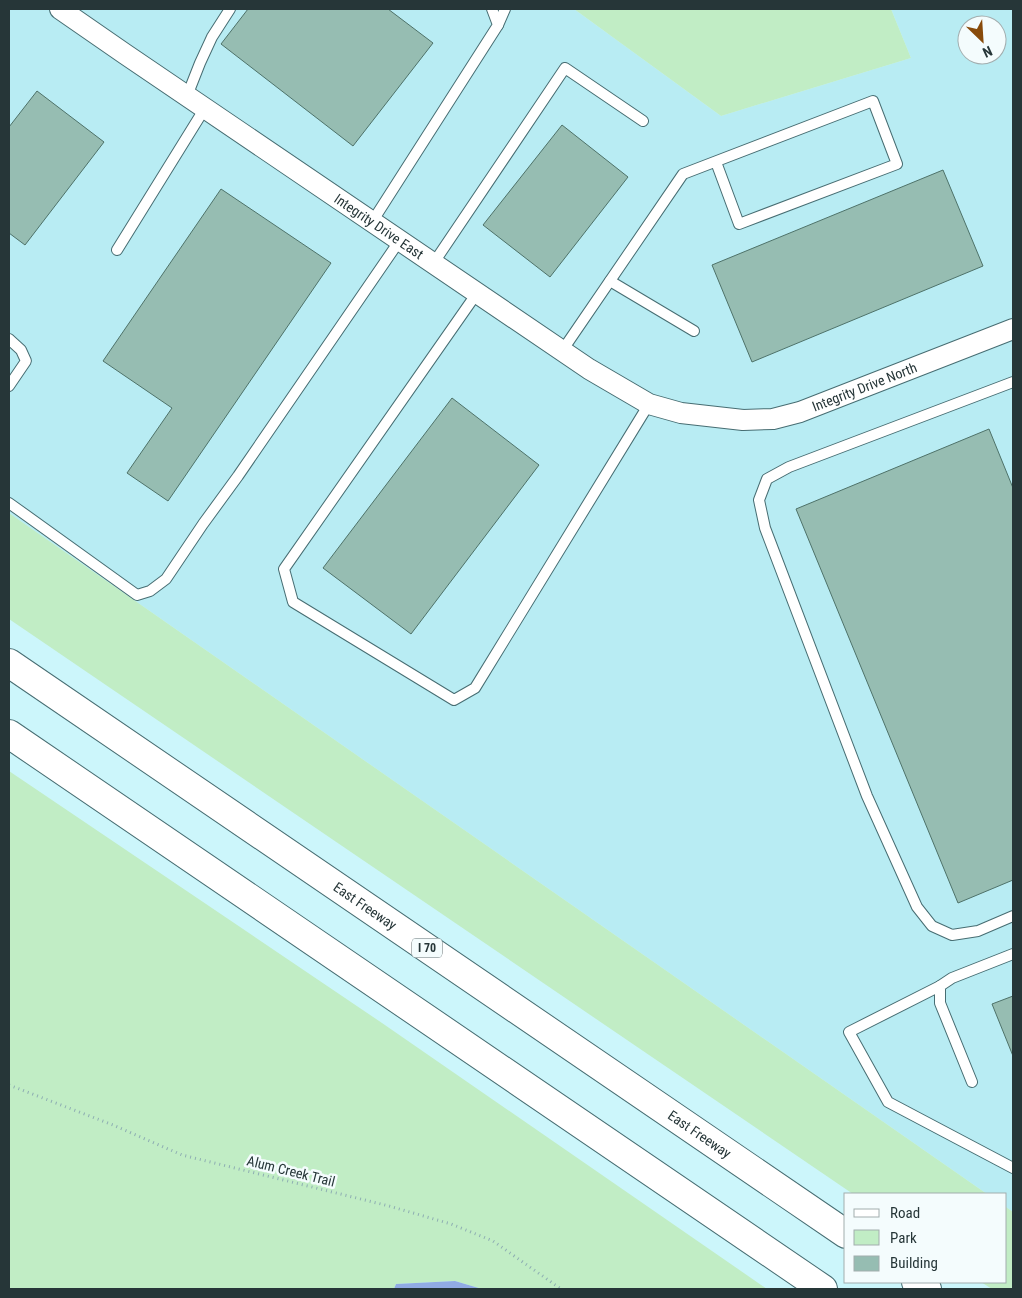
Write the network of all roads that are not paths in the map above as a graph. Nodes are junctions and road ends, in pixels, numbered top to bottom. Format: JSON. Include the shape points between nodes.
{"nodes":[{"id":1,"x":60,"y":9,"type":"edge"},
{"id":2,"x":230,"y":9,"type":"edge"},
{"id":3,"x":492,"y":9,"type":"edge"},
{"id":4,"x":505,"y":9,"type":"edge"},
{"id":5,"x":498,"y":25,"type":"junction"},
{"id":6,"x":187,"y":96,"type":"junction"},
{"id":7,"x":205,"y":108,"type":"junction"},
{"id":8,"x":643,"y":121,"type":"dead end"},
{"id":9,"x":716,"y":162,"type":"junction"},
{"id":10,"x":372,"y":222,"type":"junction"},
{"id":11,"x":400,"y":240,"type":"junction"},
{"id":12,"x":117,"y":250,"type":"dead end"},
{"id":13,"x":433,"y":264,"type":"junction"},
{"id":14,"x":610,"y":280,"type":"junction"},
{"id":15,"x":477,"y":293,"type":"junction"},
{"id":16,"x":1013,"y":329,"type":"edge"},
{"id":17,"x":694,"y":331,"type":"dead end"},
{"id":18,"x":9,"y":339,"type":"edge"},
{"id":19,"x":562,"y":350,"type":"junction"},
{"id":20,"x":1013,"y":382,"type":"edge"},
{"id":21,"x":9,"y":386,"type":"edge"},
{"id":22,"x":648,"y":404,"type":"junction"},
{"id":23,"x":712,"y":417,"type":"joint"},
{"id":24,"x":9,"y":503,"type":"edge"},
{"id":25,"x":9,"y":663,"type":"edge"},
{"id":26,"x":9,"y":734,"type":"edge"},
{"id":27,"x":1013,"y":916,"type":"edge"},
{"id":28,"x":1013,"y":954,"type":"edge"},
{"id":29,"x":940,"y":986,"type":"junction"},
{"id":30,"x":972,"y":1082,"type":"dead end"},
{"id":31,"x":1013,"y":1168,"type":"edge"},
{"id":32,"x":844,"y":1233,"type":"edge"},
{"id":33,"x":823,"y":1289,"type":"edge"}],
"edges":[{"from":1,"to":6,"type":"street","name":"Integrity Drive East"},
{"from":2,"to":6,"type":"lane","via":[[212,37]]},
{"from":3,"to":5,"type":"lane"},
{"from":4,"to":5,"type":"lane"},
{"from":5,"to":10,"type":"lane"},
{"from":6,"to":7,"type":"street","name":"Integrity Drive East"},
{"from":7,"to":10,"type":"street","name":"Integrity Drive East"},
{"from":7,"to":12,"type":"lane"},
{"from":8,"to":13,"type":"lane","via":[[565,68]]},
{"from":9,"to":9,"type":"lane","via":[[873,101],[897,164],[740,224]]},
{"from":9,"to":14,"type":"lane","via":[[683,174]]},
{"from":10,"to":11,"type":"street","name":"Integrity Drive East"},
{"from":11,"to":13,"type":"street","name":"Integrity Drive East"},
{"from":11,"to":24,"type":"lane","via":[[166,579],[150,591],[137,595]]},
{"from":13,"to":15,"type":"street","name":"Integrity Drive East"},
{"from":14,"to":17,"type":"lane"},
{"from":14,"to":19,"type":"lane"},
{"from":15,"to":19,"type":"street","name":"Integrity Drive East"},
{"from":15,"to":22,"type":"lane","via":[[284,569],[293,602],[454,700],[474,688]]},
{"from":16,"to":23,"type":"street","name":"Integrity Drive North","via":[[800,412],[773,419]]},
{"from":18,"to":21,"type":"lane","via":[[21,350],[26,361]]},
{"from":19,"to":22,"type":"street","name":"Integrity Drive East"},
{"from":20,"to":27,"type":"lane","via":[[789,467],[767,479],[759,500],[764,528],[867,796],[917,907],[932,926],[952,935],[978,931]]},
{"from":22,"to":23,"type":"street","name":"Integrity Drive East"},
{"from":25,"to":32,"type":"highway","name":"East Freeway","number":"I 70"},
{"from":26,"to":33,"type":"highway"},
{"from":28,"to":29,"type":"lane","via":[[952,978]]},
{"from":29,"to":30,"type":"lane","via":[[940,1003]]},
{"from":29,"to":31,"type":"lane","via":[[849,1032],[888,1102]]}]}
